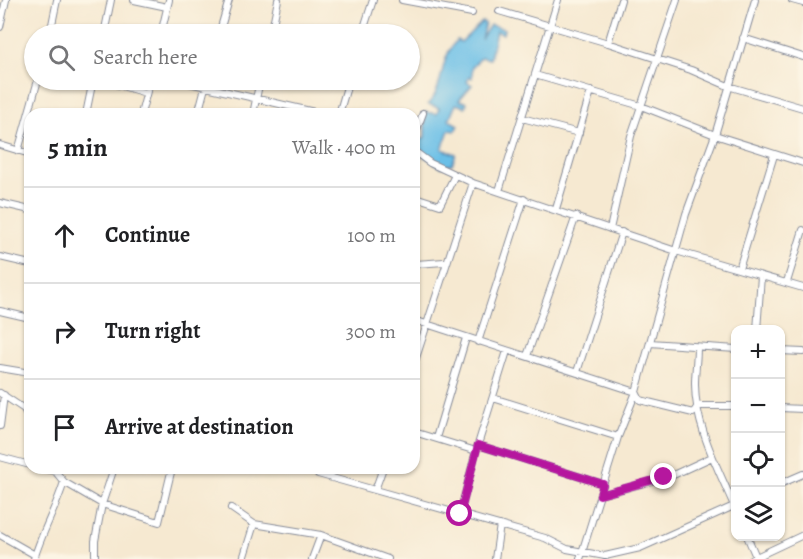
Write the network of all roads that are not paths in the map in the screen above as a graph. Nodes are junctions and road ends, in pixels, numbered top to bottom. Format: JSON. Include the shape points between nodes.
{"nodes":[{"id":1,"x":6,"y":0,"type":"edge"},
{"id":2,"x":57,"y":0,"type":"edge"},
{"id":3,"x":111,"y":0,"type":"edge"},
{"id":4,"x":134,"y":0,"type":"edge"},
{"id":5,"x":229,"y":0,"type":"edge"},
{"id":6,"x":278,"y":0,"type":"edge"},
{"id":7,"x":373,"y":0,"type":"edge"},
{"id":8,"x":402,"y":0,"type":"edge"},
{"id":9,"x":558,"y":0,"type":"edge"},
{"id":10,"x":621,"y":0,"type":"edge"},
{"id":11,"x":677,"y":0,"type":"edge"},
{"id":12,"x":755,"y":0,"type":"edge"},
{"id":13,"x":792,"y":0,"type":"edge"},
{"id":14,"x":803,"y":3,"type":"edge"},
{"id":15,"x":168,"y":4,"type":"edge"},
{"id":16,"x":499,"y":11,"type":"dead end"},
{"id":17,"x":472,"y":13,"type":"dead end"},
{"id":18,"x":52,"y":24,"type":"edge"},
{"id":19,"x":106,"y":24,"type":"edge"},
{"id":20,"x":163,"y":24,"type":"edge"},
{"id":21,"x":222,"y":24,"type":"edge"},
{"id":22,"x":273,"y":24,"type":"edge"},
{"id":23,"x":365,"y":24,"type":"edge"},
{"id":24,"x":551,"y":25,"type":"junction"},
{"id":25,"x":0,"y":27,"type":"edge"},
{"id":26,"x":743,"y":38,"type":"junction"},
{"id":27,"x":608,"y":43,"type":"junction"},
{"id":28,"x":803,"y":57,"type":"edge"},
{"id":29,"x":657,"y":59,"type":"junction"},
{"id":30,"x":535,"y":75,"type":"junction"},
{"id":31,"x":728,"y":86,"type":"junction"},
{"id":32,"x":35,"y":90,"type":"edge"},
{"id":33,"x":91,"y":90,"type":"edge"},
{"id":34,"x":136,"y":90,"type":"edge"},
{"id":35,"x":147,"y":90,"type":"edge"},
{"id":36,"x":204,"y":90,"type":"edge"},
{"id":37,"x":229,"y":90,"type":"edge"},
{"id":38,"x":258,"y":90,"type":"edge"},
{"id":39,"x":346,"y":90,"type":"edge"},
{"id":40,"x":591,"y":91,"type":"junction"},
{"id":41,"x":146,"y":93,"type":"junction"},
{"id":42,"x":256,"y":98,"type":"junction"},
{"id":43,"x":641,"y":106,"type":"junction"},
{"id":44,"x":30,"y":108,"type":"edge"},
{"id":45,"x":87,"y":108,"type":"edge"},
{"id":46,"x":142,"y":108,"type":"edge"},
{"id":47,"x":200,"y":108,"type":"edge"},
{"id":48,"x":254,"y":108,"type":"edge"},
{"id":49,"x":291,"y":108,"type":"edge"},
{"id":50,"x":341,"y":108,"type":"edge"},
{"id":51,"x":803,"y":108,"type":"edge"},
{"id":52,"x":423,"y":113,"type":"dead end"},
{"id":53,"x":522,"y":117,"type":"junction"},
{"id":54,"x":420,"y":121,"type":"edge"},
{"id":55,"x":24,"y":130,"type":"edge"},
{"id":56,"x":579,"y":133,"type":"junction"},
{"id":57,"x":715,"y":135,"type":"junction"},
{"id":58,"x":0,"y":145,"type":"edge"},
{"id":59,"x":18,"y":151,"type":"junction"},
{"id":60,"x":24,"y":152,"type":"edge"},
{"id":61,"x":774,"y":155,"type":"junction"},
{"id":62,"x":420,"y":156,"type":"edge"},
{"id":63,"x":803,"y":163,"type":"edge"},
{"id":64,"x":455,"y":175,"type":"junction"},
{"id":65,"x":473,"y":183,"type":"junction"},
{"id":66,"x":499,"y":191,"type":"junction"},
{"id":67,"x":420,"y":198,"type":"edge"},
{"id":68,"x":524,"y":199,"type":"junction"},
{"id":69,"x":0,"y":203,"type":"edge"},
{"id":70,"x":24,"y":209,"type":"edge"},
{"id":71,"x":556,"y":209,"type":"junction"},
{"id":72,"x":576,"y":216,"type":"junction"},
{"id":73,"x":610,"y":229,"type":"junction"},
{"id":74,"x":622,"y":232,"type":"junction"},
{"id":75,"x":802,"y":233,"type":"edge"},
{"id":76,"x":676,"y":251,"type":"junction"},
{"id":77,"x":0,"y":256,"type":"edge"},
{"id":78,"x":24,"y":262,"type":"edge"},
{"id":79,"x":444,"y":262,"type":"dead end"},
{"id":80,"x":420,"y":264,"type":"edge"},
{"id":81,"x":739,"y":269,"type":"junction"},
{"id":82,"x":761,"y":276,"type":"junction"},
{"id":83,"x":787,"y":282,"type":"junction"},
{"id":84,"x":803,"y":288,"type":"edge"},
{"id":85,"x":0,"y":311,"type":"edge"},
{"id":86,"x":24,"y":317,"type":"edge"},
{"id":87,"x":420,"y":322,"type":"edge"},
{"id":88,"x":427,"y":324,"type":"junction"},
{"id":89,"x":757,"y":325,"type":"edge"},
{"id":90,"x":466,"y":338,"type":"junction"},
{"id":91,"x":478,"y":342,"type":"junction"},
{"id":92,"x":650,"y":343,"type":"junction"},
{"id":93,"x":420,"y":346,"type":"edge"},
{"id":94,"x":697,"y":346,"type":"junction"},
{"id":95,"x":731,"y":349,"type":"edge"},
{"id":96,"x":507,"y":351,"type":"junction"},
{"id":97,"x":785,"y":351,"type":"edge"},
{"id":98,"x":803,"y":352,"type":"edge"},
{"id":99,"x":527,"y":356,"type":"junction"},
{"id":100,"x":0,"y":368,"type":"edge"},
{"id":101,"x":24,"y":372,"type":"edge"},
{"id":102,"x":577,"y":372,"type":"junction"},
{"id":103,"x":636,"y":392,"type":"junction"},
{"id":104,"x":2,"y":394,"type":"edge"},
{"id":105,"x":493,"y":398,"type":"junction"},
{"id":106,"x":698,"y":406,"type":"junction"},
{"id":107,"x":731,"y":406,"type":"edge"},
{"id":108,"x":785,"y":408,"type":"edge"},
{"id":109,"x":24,"y":409,"type":"edge"},
{"id":110,"x":803,"y":409,"type":"edge"},
{"id":111,"x":0,"y":426,"type":"edge"},
{"id":112,"x":420,"y":434,"type":"edge"},
{"id":113,"x":618,"y":437,"type":"junction"},
{"id":114,"x":436,"y":438,"type":"junction"},
{"id":115,"x":477,"y":448,"type":"junction"},
{"id":116,"x":0,"y":457,"type":"edge"},
{"id":117,"x":712,"y":457,"type":"junction"},
{"id":118,"x":24,"y":463,"type":"edge"},
{"id":119,"x":59,"y":474,"type":"edge"},
{"id":120,"x":112,"y":474,"type":"edge"},
{"id":121,"x":171,"y":474,"type":"edge"},
{"id":122,"x":318,"y":474,"type":"dead end"},
{"id":123,"x":381,"y":474,"type":"edge"},
{"id":124,"x":803,"y":474,"type":"edge"},
{"id":125,"x":64,"y":482,"type":"junction"},
{"id":126,"x":785,"y":482,"type":"edge"},
{"id":127,"x":603,"y":484,"type":"junction"},
{"id":128,"x":375,"y":490,"type":"junction"},
{"id":129,"x":600,"y":495,"type":"junction"},
{"id":130,"x":731,"y":497,"type":"edge"},
{"id":131,"x":102,"y":504,"type":"junction"},
{"id":132,"x":231,"y":508,"type":"dead end"},
{"id":133,"x":731,"y":508,"type":"edge"},
{"id":134,"x":460,"y":514,"type":"junction"},
{"id":135,"x":254,"y":524,"type":"junction"},
{"id":136,"x":500,"y":525,"type":"junction"},
{"id":137,"x":0,"y":535,"type":"edge"},
{"id":138,"x":321,"y":535,"type":"junction"},
{"id":139,"x":803,"y":535,"type":"edge"},
{"id":140,"x":748,"y":541,"type":"edge"},
{"id":141,"x":583,"y":551,"type":"junction"},
{"id":142,"x":35,"y":557,"type":"edge"},
{"id":143,"x":374,"y":557,"type":"edge"},
{"id":144,"x":605,"y":557,"type":"edge"},
{"id":145,"x":95,"y":559,"type":"edge"},
{"id":146,"x":243,"y":559,"type":"edge"},
{"id":147,"x":312,"y":559,"type":"edge"},
{"id":148,"x":388,"y":559,"type":"edge"},
{"id":149,"x":495,"y":559,"type":"edge"},
{"id":150,"x":580,"y":559,"type":"edge"},
{"id":151,"x":755,"y":559,"type":"edge"}],
"edges":[{"from":1,"to":25,"type":"street"},
{"from":2,"to":18,"type":"street"},
{"from":3,"to":19,"type":"street"},
{"from":4,"to":15,"type":"street"},
{"from":5,"to":21,"type":"street"},
{"from":6,"to":22,"type":"street"},
{"from":7,"to":23,"type":"street"},
{"from":8,"to":17,"type":"street"},
{"from":9,"to":24,"type":"street"},
{"from":10,"to":27,"type":"street"},
{"from":11,"to":29,"type":"street"},
{"from":12,"to":26,"type":"street"},
{"from":13,"to":14,"type":"street"},
{"from":15,"to":20,"type":"street"},
{"from":16,"to":24,"type":"street"},
{"from":24,"to":27,"type":"street"},
{"from":24,"to":30,"type":"street"},
{"from":26,"to":28,"type":"street"},
{"from":26,"to":31,"type":"street"},
{"from":27,"to":29,"type":"street"},
{"from":29,"to":31,"type":"street"},
{"from":29,"to":43,"type":"street"},
{"from":30,"to":40,"type":"street"},
{"from":30,"to":53,"type":"street"},
{"from":31,"to":51,"type":"street"},
{"from":31,"to":57,"type":"street"},
{"from":32,"to":44,"type":"street"},
{"from":33,"to":45,"type":"street"},
{"from":34,"to":41,"type":"street"},
{"from":35,"to":41,"type":"street"},
{"from":36,"to":47,"type":"street"},
{"from":37,"to":42,"type":"street"},
{"from":38,"to":42,"type":"street"},
{"from":39,"to":50,"type":"street"},
{"from":40,"to":43,"type":"street"},
{"from":40,"to":56,"type":"street"},
{"from":41,"to":46,"type":"street"},
{"from":42,"to":48,"type":"street"},
{"from":42,"to":49,"type":"street"},
{"from":43,"to":57,"type":"street"},
{"from":43,"to":73,"type":"street"},
{"from":52,"to":54,"type":"street"},
{"from":53,"to":56,"type":"street"},
{"from":53,"to":66,"type":"street"},
{"from":55,"to":59,"type":"street"},
{"from":56,"to":71,"type":"street"},
{"from":57,"to":61,"type":"street"},
{"from":57,"to":76,"type":"street"},
{"from":58,"to":59,"type":"street"},
{"from":59,"to":60,"type":"street"},
{"from":61,"to":63,"type":"street"},
{"from":61,"to":81,"type":"street"},
{"from":62,"to":64,"type":"street"},
{"from":64,"to":65,"type":"street"},
{"from":64,"to":67,"type":"street","via":[[440,205]]},
{"from":65,"to":66,"type":"street"},
{"from":65,"to":88,"type":"street"},
{"from":66,"to":68,"type":"street"},
{"from":68,"to":71,"type":"street"},
{"from":68,"to":91,"type":"street"},
{"from":69,"to":70,"type":"street"},
{"from":71,"to":72,"type":"street"},
{"from":72,"to":73,"type":"street"},
{"from":72,"to":99,"type":"street"},
{"from":73,"to":74,"type":"street"},
{"from":74,"to":76,"type":"street"},
{"from":74,"to":102,"type":"street"},
{"from":75,"to":83,"type":"street"},
{"from":76,"to":81,"type":"street"},
{"from":76,"to":92,"type":"street"},
{"from":77,"to":78,"type":"street"},
{"from":79,"to":80,"type":"street"},
{"from":81,"to":82,"type":"street"},
{"from":82,"to":83,"type":"street"},
{"from":82,"to":89,"type":"street"},
{"from":83,"to":84,"type":"street"},
{"from":85,"to":86,"type":"street"},
{"from":87,"to":88,"type":"street"},
{"from":88,"to":90,"type":"street"},
{"from":88,"to":93,"type":"street"},
{"from":90,"to":91,"type":"street"},
{"from":90,"to":114,"type":"street"},
{"from":91,"to":96,"type":"street"},
{"from":92,"to":94,"type":"street"},
{"from":92,"to":103,"type":"street"},
{"from":94,"to":95,"type":"street"},
{"from":94,"to":106,"type":"street"},
{"from":96,"to":99,"type":"street"},
{"from":96,"to":105,"type":"street"},
{"from":97,"to":98,"type":"street"},
{"from":99,"to":102,"type":"street"},
{"from":100,"to":101,"type":"street"},
{"from":102,"to":103,"type":"street"},
{"from":103,"to":106,"type":"street","via":[[640,400],[664,407],[693,413]]},
{"from":103,"to":113,"type":"street"},
{"from":104,"to":109,"type":"street"},
{"from":104,"to":111,"type":"street"},
{"from":105,"to":113,"type":"street"},
{"from":105,"to":115,"type":"street"},
{"from":106,"to":107,"type":"street"},
{"from":106,"to":117,"type":"street"},
{"from":108,"to":110,"type":"street"},
{"from":112,"to":114,"type":"street"},
{"from":113,"to":127,"type":"street"},
{"from":114,"to":115,"type":"street"},
{"from":115,"to":127,"type":"street"},
{"from":115,"to":134,"type":"street"},
{"from":116,"to":118,"type":"street"},
{"from":117,"to":129,"type":"street","via":[[671,476]]},
{"from":117,"to":130,"type":"street"},
{"from":119,"to":125,"type":"street"},
{"from":120,"to":131,"type":"street"},
{"from":121,"to":131,"type":"street","via":[[159,522]]},
{"from":122,"to":128,"type":"street"},
{"from":123,"to":128,"type":"street"},
{"from":124,"to":126,"type":"street"},
{"from":125,"to":131,"type":"street"},
{"from":125,"to":142,"type":"street"},
{"from":127,"to":129,"type":"street"},
{"from":128,"to":134,"type":"street"},
{"from":129,"to":141,"type":"street"},
{"from":131,"to":145,"type":"street"},
{"from":132,"to":135,"type":"street"},
{"from":133,"to":144,"type":"street","via":[[640,548]]},
{"from":134,"to":136,"type":"street"},
{"from":135,"to":138,"type":"street"},
{"from":135,"to":146,"type":"street"},
{"from":136,"to":141,"type":"street"},
{"from":136,"to":149,"type":"street"},
{"from":137,"to":142,"type":"street"},
{"from":138,"to":143,"type":"street"},
{"from":138,"to":147,"type":"street"},
{"from":139,"to":151,"type":"street"},
{"from":140,"to":151,"type":"street"},
{"from":141,"to":144,"type":"street"},
{"from":141,"to":150,"type":"street"},
{"from":143,"to":148,"type":"street"}]}
